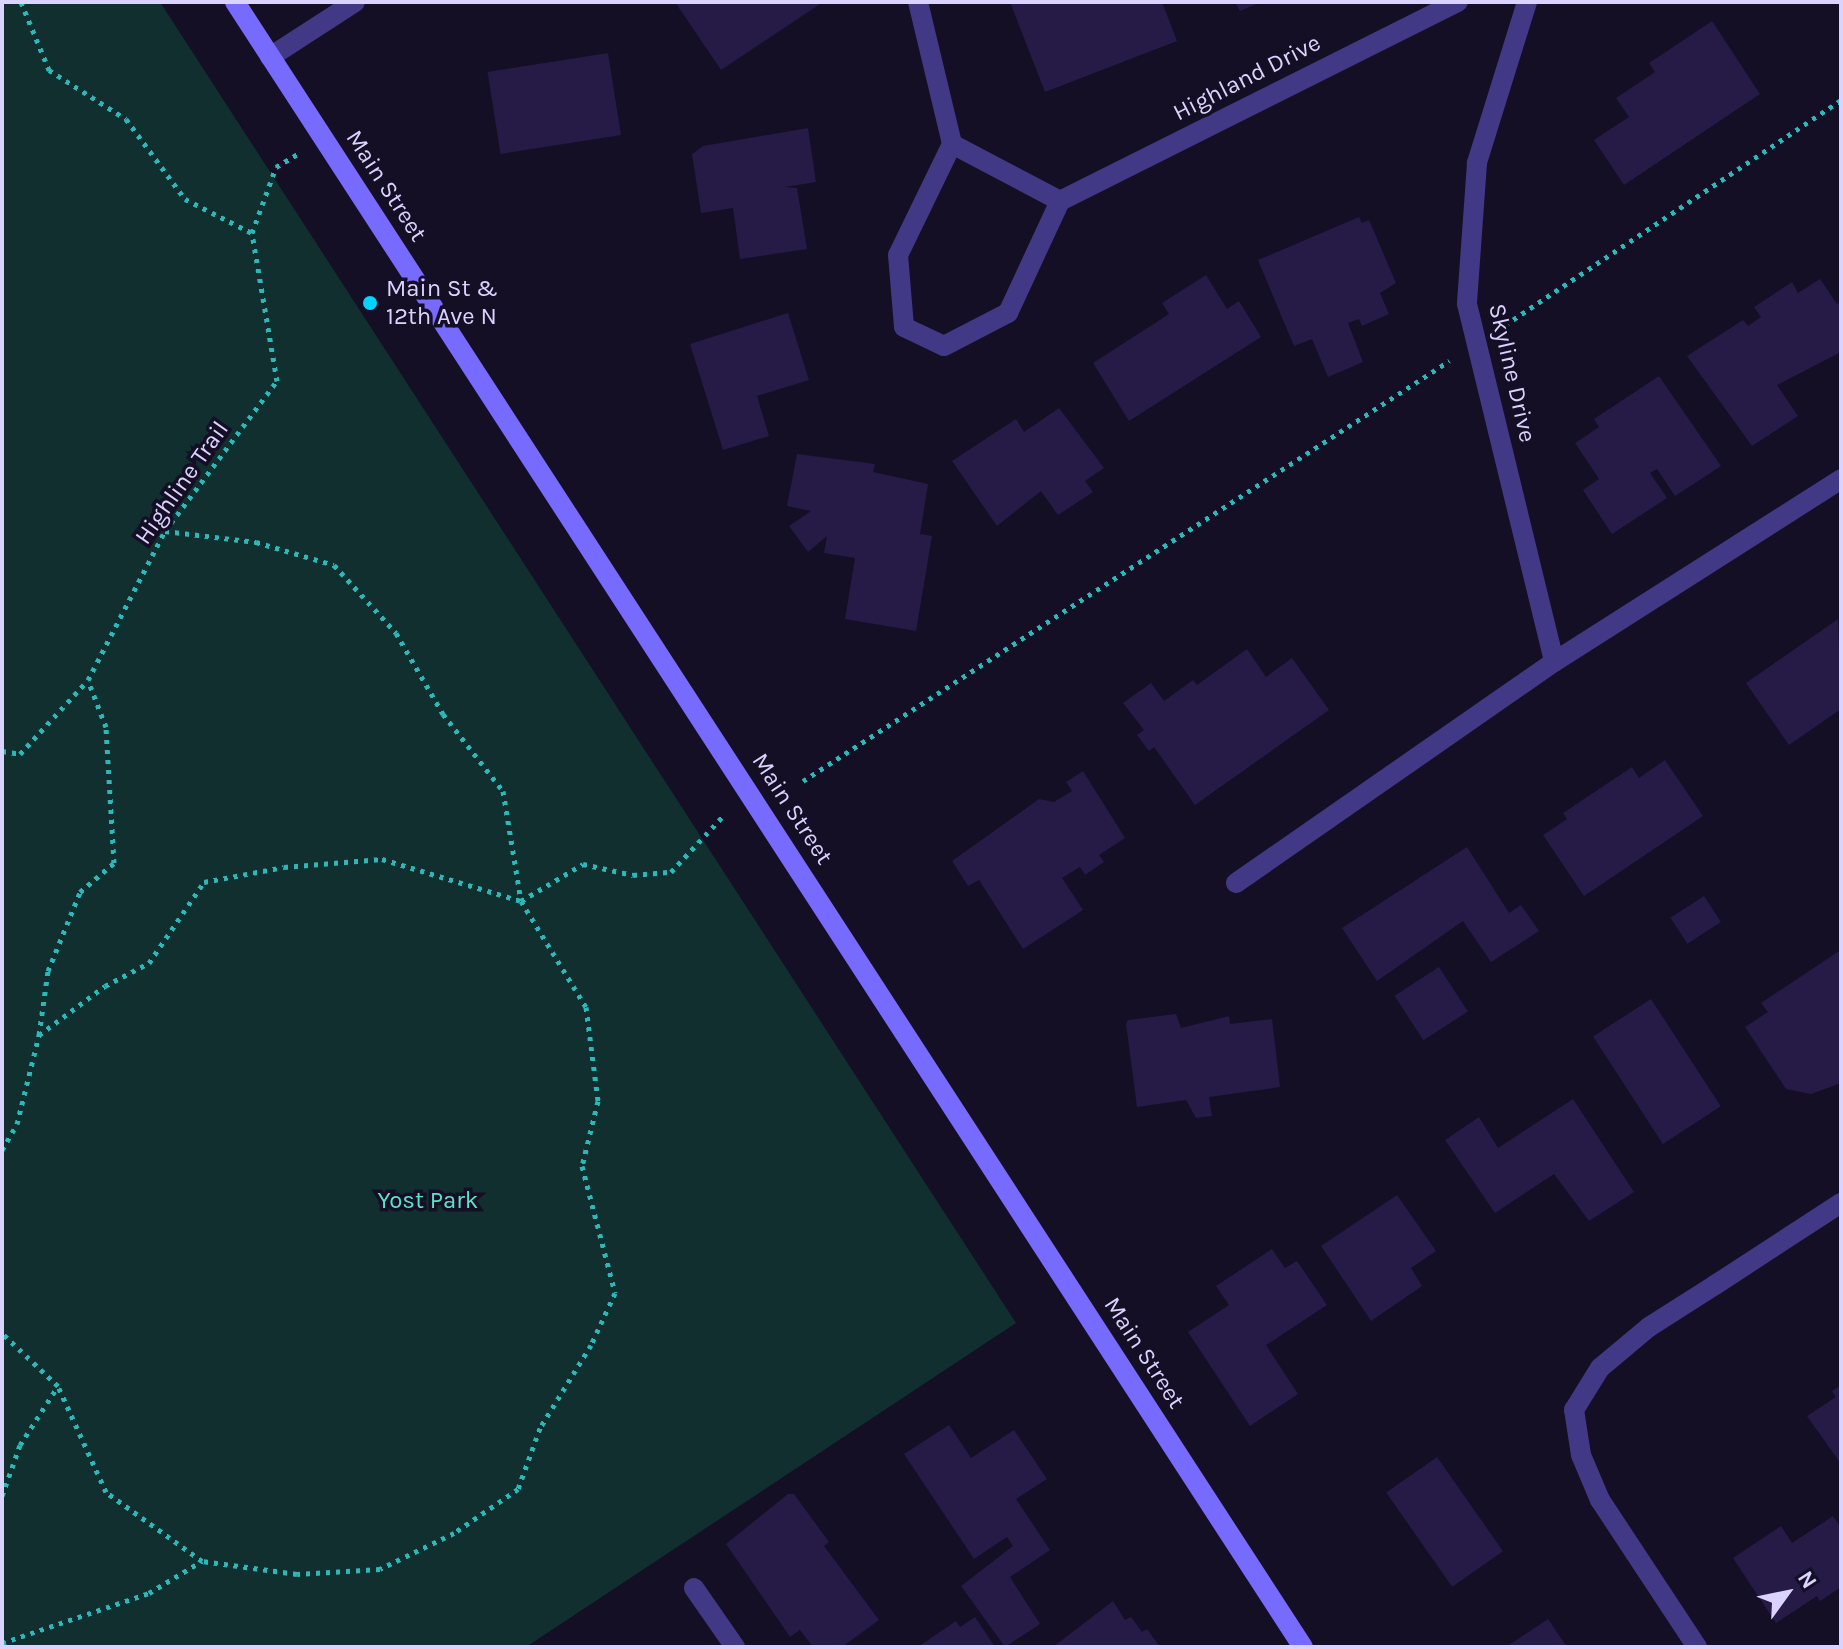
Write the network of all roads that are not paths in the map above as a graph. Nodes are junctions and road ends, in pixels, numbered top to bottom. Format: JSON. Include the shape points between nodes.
{"nodes":[{"id":1,"x":235,"y":2,"type":"edge"},
{"id":2,"x":355,"y":2,"type":"edge"},
{"id":3,"x":918,"y":2,"type":"edge"},
{"id":4,"x":1458,"y":2,"type":"edge"},
{"id":5,"x":1527,"y":2,"type":"edge"},
{"id":6,"x":270,"y":57,"type":"junction"},
{"id":7,"x":952,"y":144,"type":"junction"},
{"id":8,"x":1060,"y":201,"type":"junction"},
{"id":9,"x":1841,"y":479,"type":"edge"},
{"id":10,"x":1554,"y":662,"type":"junction"},
{"id":11,"x":1236,"y":883,"type":"dead end"},
{"id":12,"x":1841,"y":1203,"type":"edge"},
{"id":13,"x":694,"y":1588,"type":"dead end"},
{"id":14,"x":735,"y":1647,"type":"edge"},
{"id":15,"x":1302,"y":1647,"type":"edge"},
{"id":16,"x":1697,"y":1647,"type":"edge"}],
"edges":[{"from":1,"to":6,"type":"main road","name":"Main Street"},
{"from":2,"to":6,"type":"street"},
{"from":3,"to":7,"type":"street"},
{"from":4,"to":8,"type":"street","name":"Highland Drive"},
{"from":5,"to":10,"type":"street","name":"Skyline Drive","via":[[1477,163],[1467,304]]},
{"from":6,"to":15,"type":"main road","name":"Main Street"},
{"from":7,"to":8,"type":"street"},
{"from":7,"to":8,"type":"street","via":[[898,255],[904,327],[944,346],[1008,313]]},
{"from":9,"to":10,"type":"street"},
{"from":10,"to":11,"type":"street"},
{"from":12,"to":16,"type":"street","via":[[1649,1327],[1600,1368],[1574,1410],[1581,1455],[1600,1500]]},
{"from":13,"to":14,"type":"street"}]}
